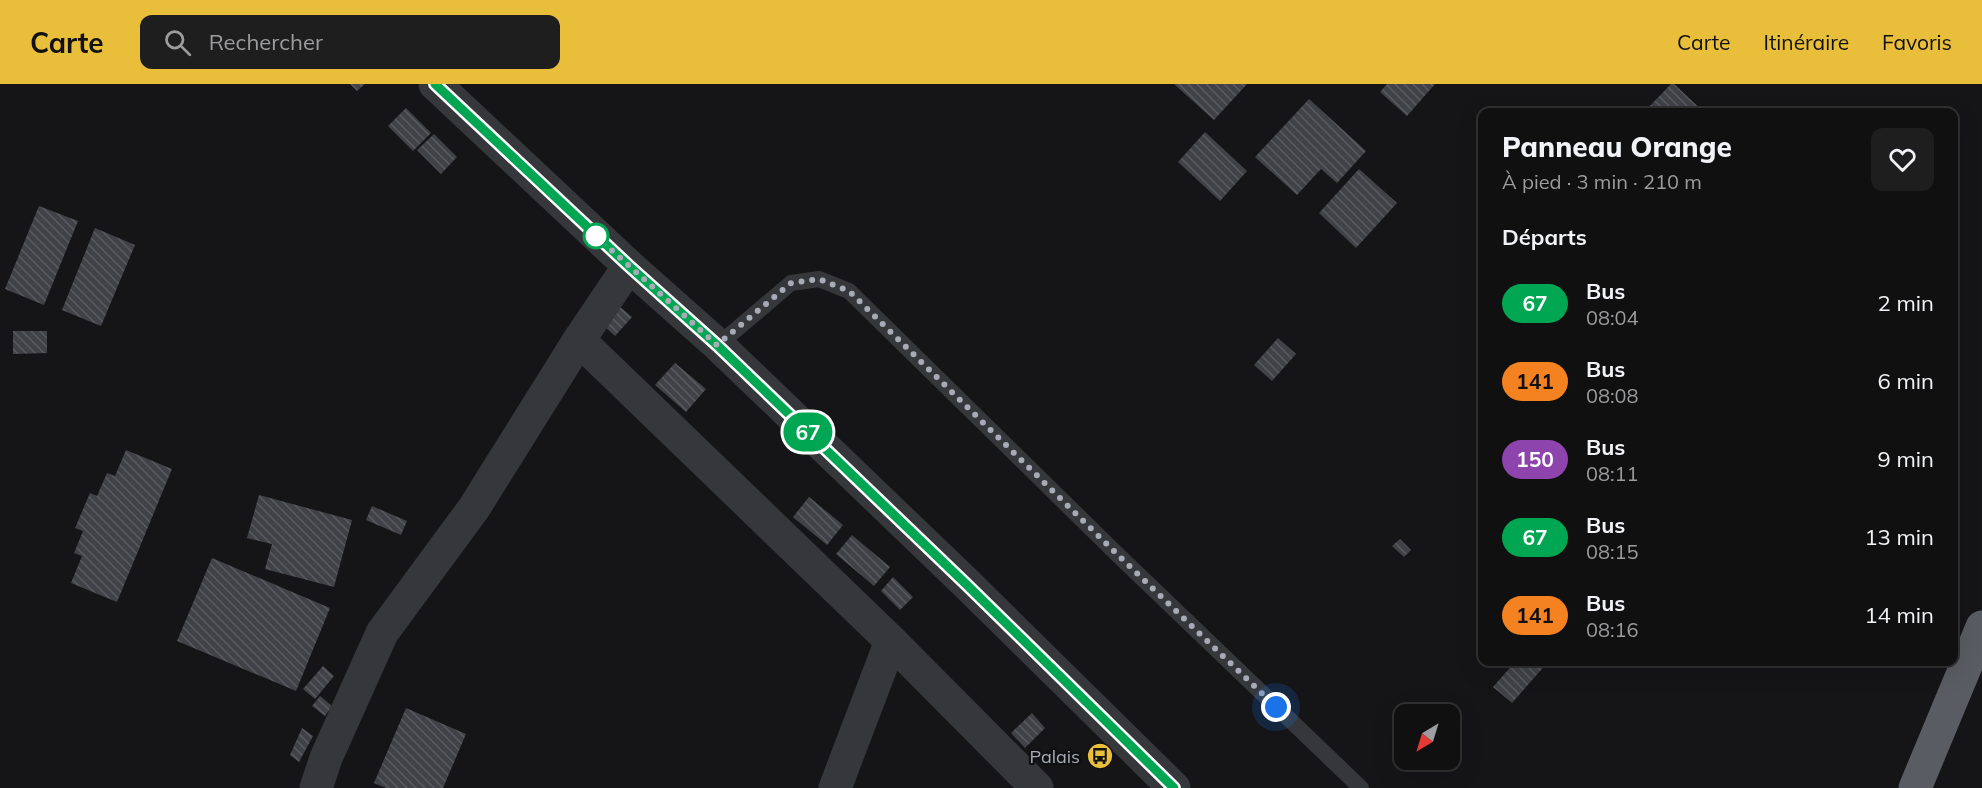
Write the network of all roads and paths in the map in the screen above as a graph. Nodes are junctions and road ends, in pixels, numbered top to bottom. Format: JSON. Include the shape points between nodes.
{"nodes":[{"id":1,"x":435,"y":84,"type":"edge"},
{"id":2,"x":629,"y":266,"type":"junction"},
{"id":3,"x":579,"y":340,"type":"junction"},
{"id":4,"x":717,"y":345,"type":"junction"},
{"id":5,"x":1982,"y":627,"type":"edge"},
{"id":6,"x":891,"y":641,"type":"junction"},
{"id":7,"x":316,"y":788,"type":"edge"},
{"id":8,"x":835,"y":788,"type":"edge"},
{"id":9,"x":1037,"y":788,"type":"edge"},
{"id":10,"x":1174,"y":788,"type":"edge"},
{"id":11,"x":1361,"y":788,"type":"edge"},
{"id":12,"x":1915,"y":788,"type":"edge"}],
"edges":[{"from":1,"to":2,"type":"street"},
{"from":2,"to":3,"type":"street"},
{"from":2,"to":4,"type":"street"},
{"from":3,"to":6,"type":"street"},
{"from":3,"to":7,"type":"street","via":[[474,508],[382,633]]},
{"from":4,"to":10,"type":"street"},
{"from":4,"to":11,"type":"lane","via":[[791,283],[819,279],[849,291]]},
{"from":5,"to":12,"type":"highway"},
{"from":6,"to":8,"type":"street"},
{"from":6,"to":9,"type":"street"}]}
